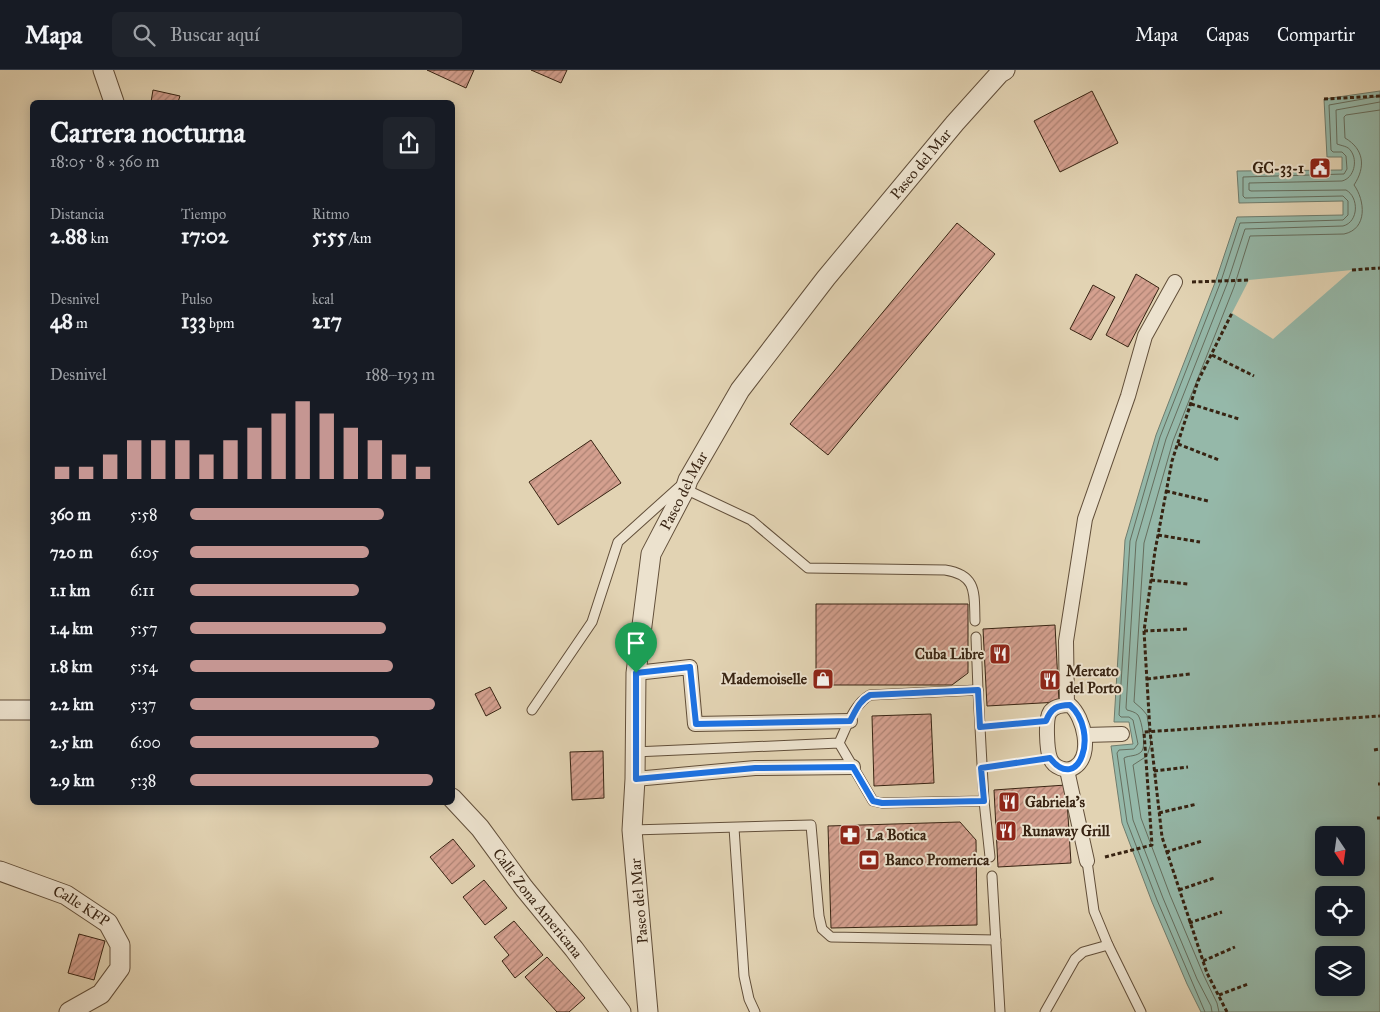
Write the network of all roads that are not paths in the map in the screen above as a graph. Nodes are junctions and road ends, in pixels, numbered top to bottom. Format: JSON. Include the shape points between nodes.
{"nodes":[{"id":1,"x":103,"y":70,"type":"edge"},
{"id":2,"x":1006,"y":70,"type":"edge"},
{"id":3,"x":113,"y":100,"type":"edge"},
{"id":4,"x":1175,"y":282,"type":"road end"},
{"id":5,"x":686,"y":485,"type":"junction"},
{"id":6,"x":975,"y":621,"type":"dead end"},
{"id":7,"x":976,"y":637,"type":"dead end"},
{"id":8,"x":636,"y":673,"type":"junction"},
{"id":9,"x":978,"y":690,"type":"junction"},
{"id":10,"x":1066,"y":705,"type":"junction"},
{"id":11,"x":0,"y":710,"type":"edge"},
{"id":12,"x":30,"y":710,"type":"edge"},
{"id":13,"x":532,"y":710,"type":"dead end"},
{"id":14,"x":850,"y":721,"type":"junction"},
{"id":15,"x":1122,"y":734,"type":"dead end"},
{"id":16,"x":1086,"y":735,"type":"junction"},
{"id":17,"x":839,"y":743,"type":"junction"},
{"id":18,"x":634,"y":752,"type":"junction"},
{"id":19,"x":853,"y":767,"type":"junction"},
{"id":20,"x":1067,"y":770,"type":"junction"},
{"id":21,"x":636,"y":779,"type":"junction"},
{"id":22,"x":455,"y":801,"type":"edge"},
{"id":23,"x":984,"y":801,"type":"junction"},
{"id":24,"x":734,"y":828,"type":"junction"},
{"id":25,"x":632,"y":830,"type":"junction"},
{"id":26,"x":990,"y":857,"type":"dead end"},
{"id":27,"x":1087,"y":861,"type":"joint"},
{"id":28,"x":0,"y":871,"type":"edge"},
{"id":29,"x":992,"y":876,"type":"dead end"},
{"id":30,"x":996,"y":940,"type":"junction"},
{"id":31,"x":1108,"y":945,"type":"junction"},
{"id":32,"x":68,"y":1012,"type":"edge"},
{"id":33,"x":621,"y":1012,"type":"edge"},
{"id":34,"x":648,"y":1012,"type":"edge"},
{"id":35,"x":755,"y":1012,"type":"edge"},
{"id":36,"x":1000,"y":1012,"type":"edge"},
{"id":37,"x":1045,"y":1012,"type":"edge"},
{"id":38,"x":1141,"y":1012,"type":"edge"}],
"edges":[{"from":1,"to":3,"type":"street"},
{"from":2,"to":5,"type":"street","name":"Paseo del Mar","via":[[955,122],[826,278],[740,390]]},
{"from":4,"to":10,"type":"street","via":[[1145,336],[1128,396],[1085,519],[1066,641]]},
{"from":5,"to":6,"type":"lane","via":[[751,520],[808,568],[957,572],[972,585]]},
{"from":5,"to":8,"type":"street","name":"Paseo del Mar","via":[[651,554]]},
{"from":5,"to":13,"type":"lane","via":[[618,542],[592,622]]},
{"from":7,"to":9,"type":"lane"},
{"from":8,"to":14,"type":"street","via":[[690,667],[696,724]]},
{"from":8,"to":18,"type":"street","name":"Paseo del Mar"},
{"from":9,"to":14,"type":"lane","via":[[870,695],[862,699]]},
{"from":9,"to":23,"type":"lane"},
{"from":10,"to":16,"type":"street","via":[[1077,711]]},
{"from":10,"to":20,"type":"street","via":[[1050,712],[1046,721],[1050,758],[1057,767]]},
{"from":11,"to":12,"type":"street"},
{"from":14,"to":17,"type":"lane"},
{"from":15,"to":16,"type":"street"},
{"from":16,"to":20,"type":"street","via":[[1080,761]]},
{"from":17,"to":18,"type":"lane"},
{"from":17,"to":19,"type":"lane"},
{"from":18,"to":21,"type":"street","name":"Paseo del Mar"},
{"from":19,"to":21,"type":"street","via":[[755,768]]},
{"from":19,"to":23,"type":"lane","via":[[873,801]]},
{"from":20,"to":27,"type":"street"},
{"from":21,"to":25,"type":"street","name":"Paseo del Mar"},
{"from":22,"to":33,"type":"street","name":"Calle Zona Americana","via":[[480,828]]},
{"from":23,"to":26,"type":"lane"},
{"from":24,"to":25,"type":"lane"},
{"from":24,"to":30,"type":"lane","via":[[811,825],[819,916],[822,928],[831,936]]},
{"from":24,"to":35,"type":"lane","via":[[744,976]]},
{"from":25,"to":34,"type":"street","name":"Paseo del Mar"},
{"from":27,"to":31,"type":"lane","via":[[1094,911]]},
{"from":28,"to":32,"type":"street","name":"Calle KFP","via":[[66,895],[108,923],[120,945],[120,968],[100,994]]},
{"from":29,"to":30,"type":"lane"},
{"from":30,"to":36,"type":"lane"},
{"from":31,"to":37,"type":"lane","via":[[1083,952],[1075,959]]},
{"from":31,"to":38,"type":"lane"}]}
